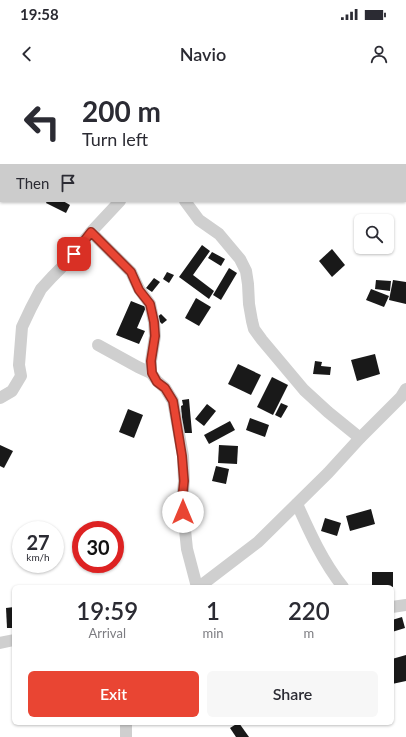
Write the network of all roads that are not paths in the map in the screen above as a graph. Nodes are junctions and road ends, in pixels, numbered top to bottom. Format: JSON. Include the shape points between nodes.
{"nodes":[{"id":1,"x":119,"y":202,"type":"edge"},
{"id":2,"x":186,"y":202,"type":"edge"},
{"id":3,"x":91,"y":232,"type":"junction"},
{"id":4,"x":98,"y":345,"type":"dead end"},
{"id":5,"x":152,"y":373,"type":"junction"},
{"id":6,"x":404,"y":395,"type":"edge"},
{"id":7,"x":0,"y":398,"type":"edge"},
{"id":8,"x":360,"y":438,"type":"junction"},
{"id":9,"x":297,"y":504,"type":"junction"},
{"id":10,"x":197,"y":585,"type":"edge"},
{"id":11,"x":201,"y":585,"type":"edge"},
{"id":12,"x":341,"y":585,"type":"edge"},
{"id":13,"x":406,"y":605,"type":"edge"},
{"id":14,"x":394,"y":607,"type":"edge"},
{"id":15,"x":12,"y":640,"type":"edge"},
{"id":16,"x":0,"y":643,"type":"edge"},
{"id":17,"x":126,"y":725,"type":"edge"},
{"id":18,"x":123,"y":736,"type":"edge"}],
"edges":[{"from":1,"to":3,"type":"street"},
{"from":2,"to":8,"type":"street","via":[[199,220],[219,234],[240,259],[246,271],[254,329],[262,340],[304,390]]},
{"from":3,"to":5,"type":"street","via":[[131,272],[139,290],[150,304],[155,336]]},
{"from":3,"to":7,"type":"street","via":[[41,289],[22,327],[19,365],[21,376],[12,391]]},
{"from":4,"to":5,"type":"street"},
{"from":5,"to":10,"type":"street","via":[[173,401],[182,456],[182,501],[187,549]]},
{"from":6,"to":8,"type":"street"},
{"from":8,"to":9,"type":"street"},
{"from":9,"to":11,"type":"street","via":[[258,542]]},
{"from":9,"to":12,"type":"street","via":[[318,550]]},
{"from":13,"to":14,"type":"street"},
{"from":15,"to":16,"type":"street"},
{"from":17,"to":18,"type":"street"}]}
